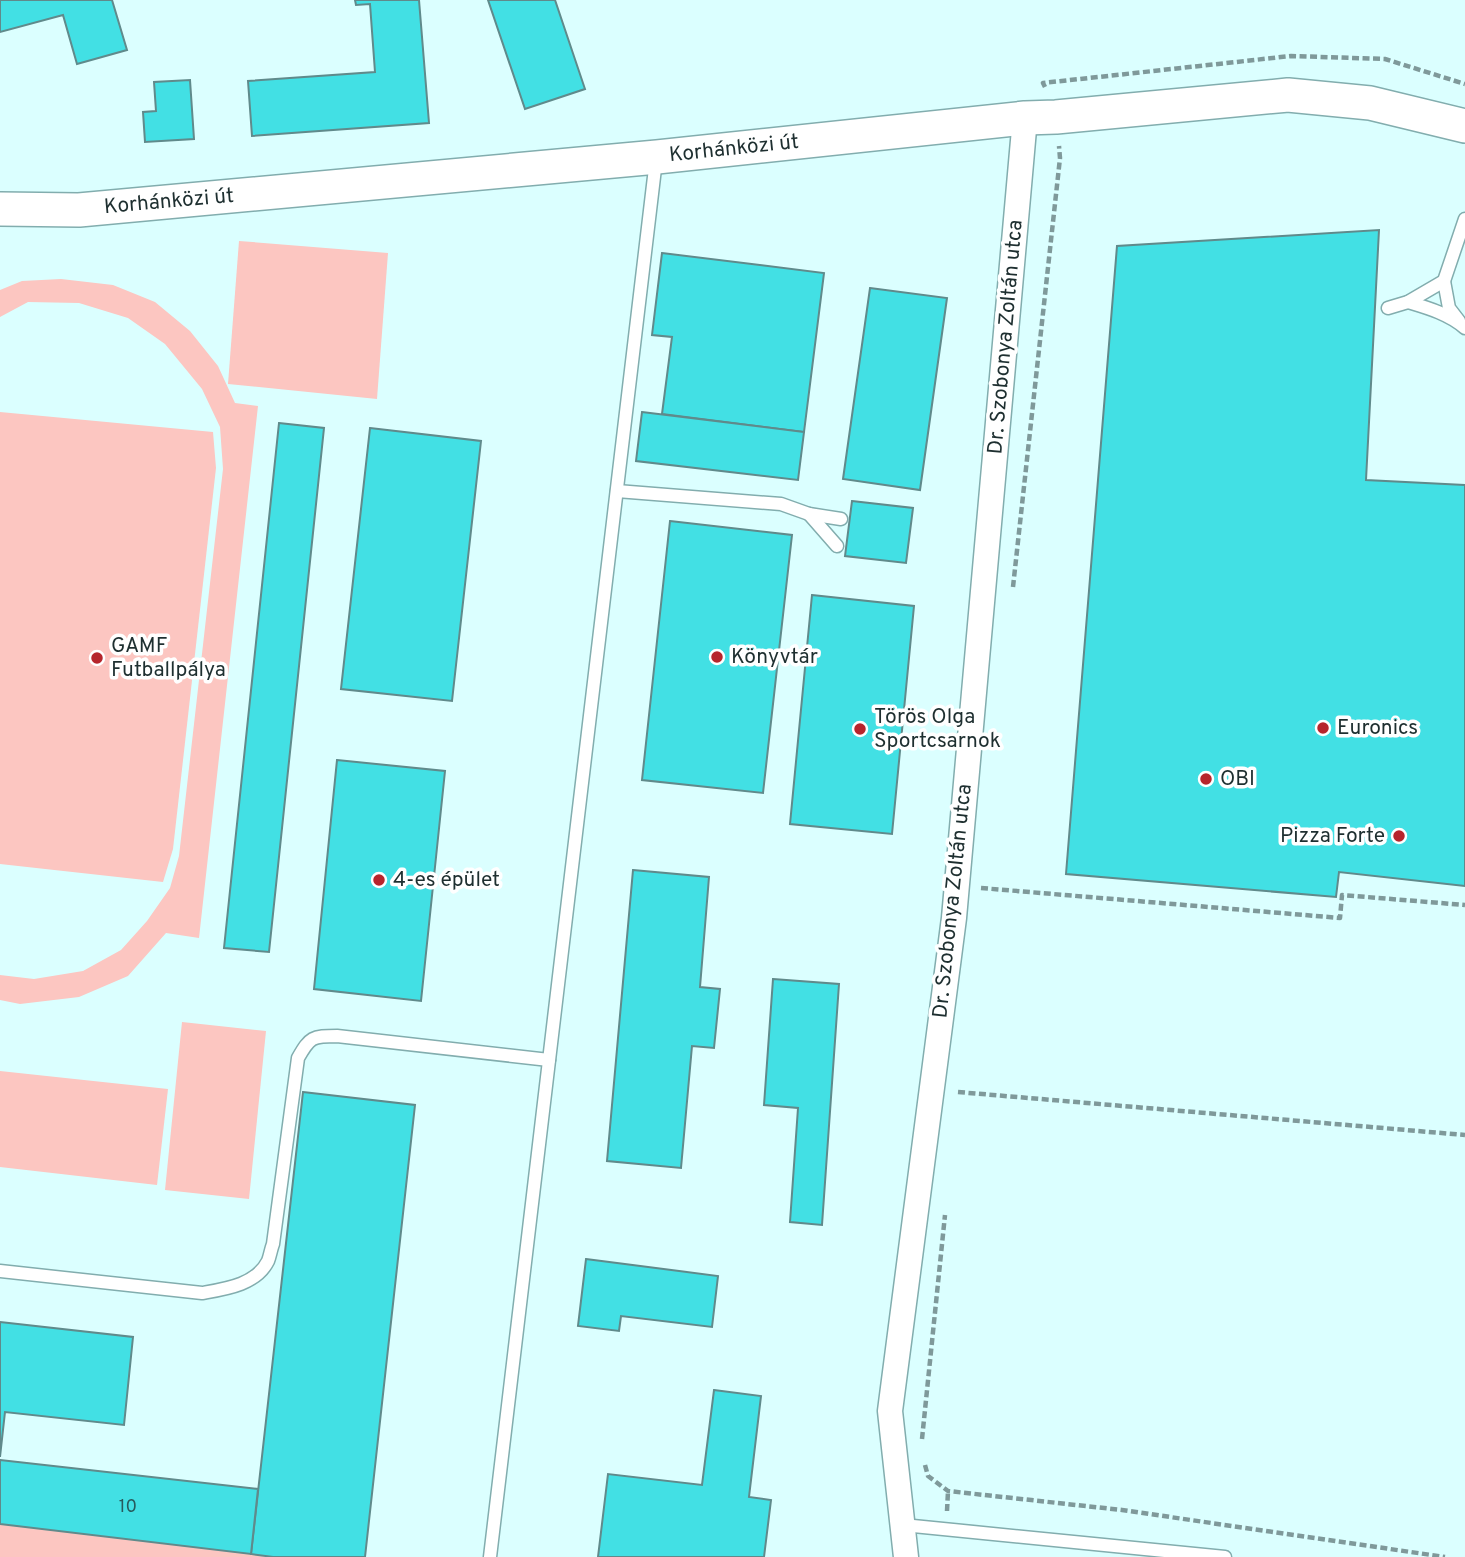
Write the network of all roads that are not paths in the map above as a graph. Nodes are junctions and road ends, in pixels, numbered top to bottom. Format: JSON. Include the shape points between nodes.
{"nodes":[{"id":1,"x":1041,"y":118,"type":"junction"},
{"id":2,"x":1465,"y":126,"type":"edge"},
{"id":3,"x":656,"y":157,"type":"junction"},
{"id":4,"x":0,"y":209,"type":"edge"},
{"id":5,"x":1465,"y":219,"type":"edge"},
{"id":6,"x":1444,"y":281,"type":"junction"},
{"id":7,"x":1408,"y":302,"type":"junction"},
{"id":8,"x":1388,"y":308,"type":"dead end"},
{"id":9,"x":1464,"y":326,"type":"edge"},
{"id":10,"x":617,"y":491,"type":"junction"},
{"id":11,"x":809,"y":514,"type":"junction"},
{"id":12,"x":841,"y":519,"type":"dead end"},
{"id":13,"x":837,"y":546,"type":"dead end"},
{"id":14,"x":549,"y":1060,"type":"junction"},
{"id":15,"x":0,"y":1271,"type":"edge"},
{"id":16,"x":903,"y":1525,"type":"junction"},
{"id":17,"x":1182,"y":1555,"type":"edge"},
{"id":18,"x":490,"y":1557,"type":"edge"},
{"id":19,"x":906,"y":1557,"type":"edge"},
{"id":20,"x":1225,"y":1557,"type":"edge"}],
"edges":[{"from":1,"to":2,"type":"street","name":"Korhánközi út","via":[[1287,95],[1370,103]]},
{"from":1,"to":3,"type":"street","name":"Korhánközi út"},
{"from":1,"to":16,"type":"street","name":"Dr. Szobonya Zoltán utca","via":[[954,918],[890,1411]]},
{"from":3,"to":4,"type":"street","name":"Korhánközi út","via":[[79,210]]},
{"from":3,"to":10,"type":"lane"},
{"from":5,"to":6,"type":"lane"},
{"from":6,"to":7,"type":"lane"},
{"from":6,"to":9,"type":"lane","via":[[1449,308]]},
{"from":7,"to":8,"type":"lane"},
{"from":7,"to":9,"type":"lane"},
{"from":10,"to":11,"type":"lane","via":[[781,504]]},
{"from":10,"to":14,"type":"lane"},
{"from":11,"to":12,"type":"lane"},
{"from":11,"to":13,"type":"lane"},
{"from":14,"to":15,"type":"lane","via":[[321,1036],[307,1042],[298,1058],[273,1244],[257,1274],[235,1286],[202,1293]]},
{"from":14,"to":18,"type":"lane"},
{"from":16,"to":17,"type":"lane"},
{"from":16,"to":19,"type":"street","name":"Dr. Szobonya Zoltán utca"},
{"from":17,"to":20,"type":"lane"}]}
